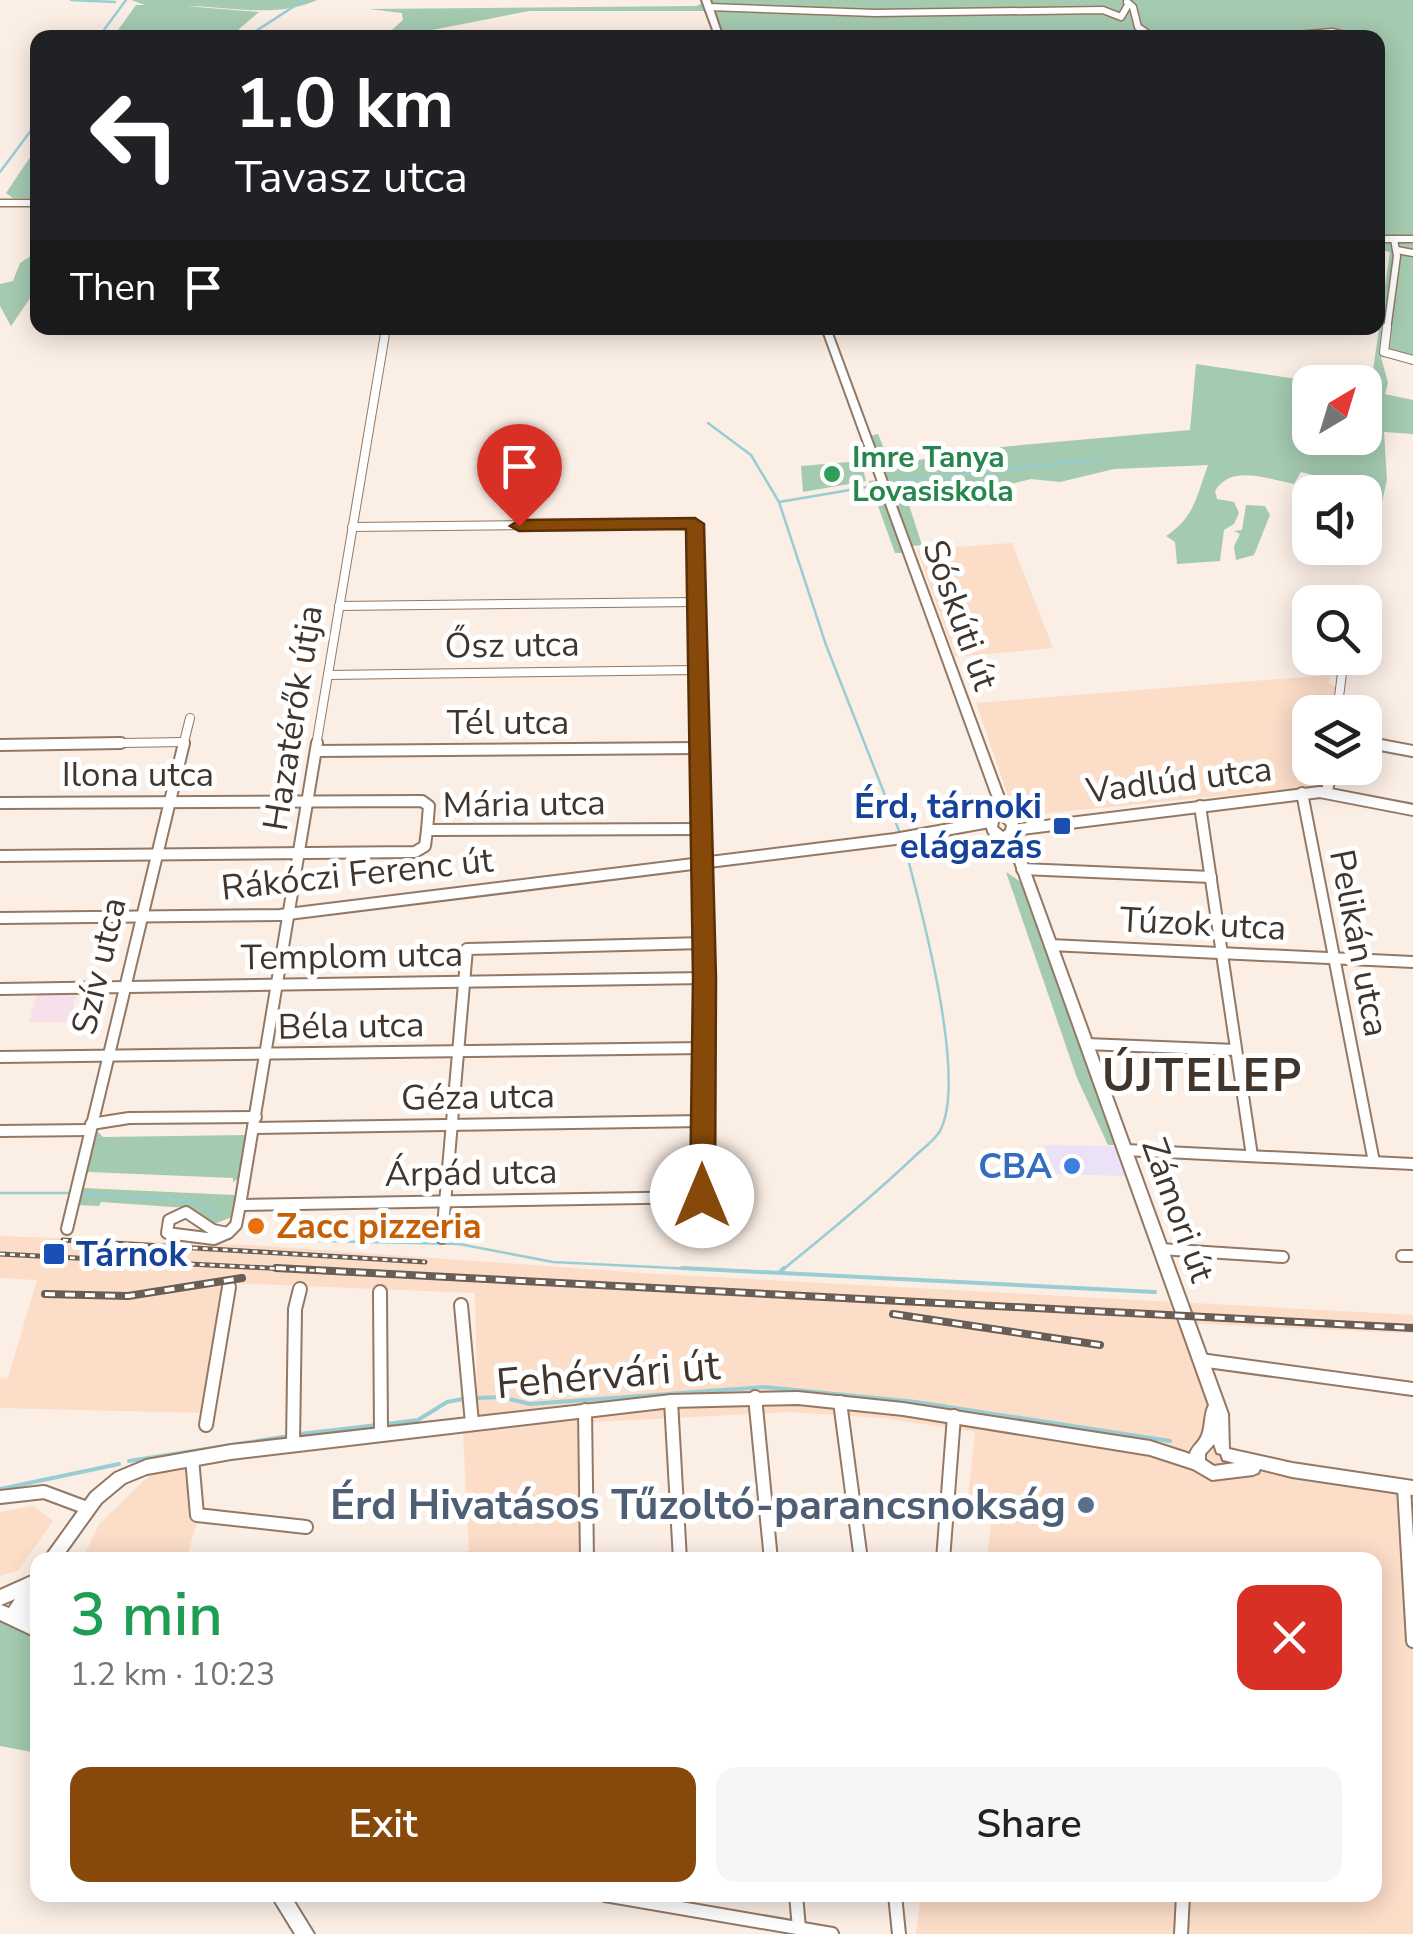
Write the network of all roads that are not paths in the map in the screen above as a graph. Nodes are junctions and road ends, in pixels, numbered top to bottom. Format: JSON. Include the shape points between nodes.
{"nodes":[{"id":1,"x":1128,"y":2,"type":"edge"},
{"id":2,"x":708,"y":4,"type":"edge"},
{"id":3,"x":717,"y":30,"type":"edge"},
{"id":4,"x":1142,"y":30,"type":"edge"},
{"id":5,"x":0,"y":203,"type":"edge"},
{"id":6,"x":30,"y":204,"type":"edge"},
{"id":7,"x":1385,"y":239,"type":"edge"},
{"id":8,"x":1394,"y":239,"type":"junction"},
{"id":9,"x":1413,"y":239,"type":"edge"},
{"id":10,"x":1397,"y":250,"type":"junction"},
{"id":11,"x":1413,"y":253,"type":"edge"},
{"id":12,"x":385,"y":335,"type":"edge"},
{"id":13,"x":829,"y":335,"type":"edge"},
{"id":14,"x":1413,"y":360,"type":"edge"},
{"id":15,"x":352,"y":527,"type":"junction"},
{"id":16,"x":697,"y":602,"type":"junction"},
{"id":17,"x":339,"y":606,"type":"junction"},
{"id":18,"x":697,"y":670,"type":"junction"},
{"id":19,"x":328,"y":674,"type":"junction"},
{"id":20,"x":190,"y":718,"type":"dead end"},
{"id":21,"x":184,"y":742,"type":"junction"},
{"id":22,"x":0,"y":745,"type":"edge"},
{"id":23,"x":1382,"y":746,"type":"edge"},
{"id":24,"x":700,"y":748,"type":"junction"},
{"id":25,"x":316,"y":751,"type":"junction"},
{"id":26,"x":1413,"y":752,"type":"edge"},
{"id":27,"x":1328,"y":785,"type":"edge"},
{"id":28,"x":1327,"y":792,"type":"junction"},
{"id":29,"x":1302,"y":794,"type":"junction"},
{"id":30,"x":306,"y":801,"type":"junction"},
{"id":31,"x":167,"y":802,"type":"junction"},
{"id":32,"x":0,"y":803,"type":"edge"},
{"id":33,"x":1200,"y":806,"type":"junction"},
{"id":34,"x":1413,"y":810,"type":"edge"},
{"id":35,"x":1002,"y":826,"type":"junction"},
{"id":36,"x":702,"y":829,"type":"junction"},
{"id":37,"x":428,"y":830,"type":"junction"},
{"id":38,"x":901,"y":838,"type":"joint"},
{"id":39,"x":298,"y":853,"type":"junction"},
{"id":40,"x":155,"y":855,"type":"junction"},
{"id":41,"x":0,"y":856,"type":"edge"},
{"id":42,"x":702,"y":862,"type":"junction"},
{"id":43,"x":1022,"y":869,"type":"junction"},
{"id":44,"x":1211,"y":877,"type":"junction"},
{"id":45,"x":289,"y":914,"type":"junction"},
{"id":46,"x":139,"y":916,"type":"junction"},
{"id":47,"x":0,"y":918,"type":"edge"},
{"id":48,"x":704,"y":943,"type":"junction"},
{"id":49,"x":1050,"y":945,"type":"junction"},
{"id":50,"x":1222,"y":953,"type":"junction"},
{"id":51,"x":1334,"y":958,"type":"junction"},
{"id":52,"x":1413,"y":962,"type":"edge"},
{"id":53,"x":704,"y":978,"type":"junction"},
{"id":54,"x":462,"y":982,"type":"junction"},
{"id":55,"x":278,"y":985,"type":"junction"},
{"id":56,"x":122,"y":987,"type":"junction"},
{"id":57,"x":0,"y":988,"type":"edge"},
{"id":58,"x":1086,"y":1044,"type":"junction"},
{"id":59,"x":704,"y":1048,"type":"junction"},
{"id":60,"x":1236,"y":1050,"type":"junction"},
{"id":61,"x":457,"y":1052,"type":"junction"},
{"id":62,"x":267,"y":1054,"type":"junction"},
{"id":63,"x":107,"y":1056,"type":"junction"},
{"id":64,"x":0,"y":1057,"type":"edge"},
{"id":65,"x":702,"y":1121,"type":"junction"},
{"id":66,"x":255,"y":1122,"type":"junction"},
{"id":67,"x":451,"y":1125,"type":"junction"},
{"id":68,"x":90,"y":1127,"type":"junction"},
{"id":69,"x":0,"y":1130,"type":"edge"},
{"id":70,"x":1124,"y":1150,"type":"junction"},
{"id":71,"x":1252,"y":1156,"type":"junction"},
{"id":72,"x":1374,"y":1162,"type":"junction"},
{"id":73,"x":1413,"y":1164,"type":"edge"},
{"id":74,"x":445,"y":1202,"type":"junction"},
{"id":75,"x":240,"y":1205,"type":"junction"},
{"id":76,"x":68,"y":1229,"type":"dead end"},
{"id":77,"x":228,"y":1233,"type":"junction"},
{"id":78,"x":442,"y":1238,"type":"dead end"},
{"id":79,"x":1160,"y":1249,"type":"junction"},
{"id":80,"x":1283,"y":1257,"type":"dead end"},
{"id":81,"x":230,"y":1288,"type":"dead end"},
{"id":82,"x":300,"y":1289,"type":"dead end"},
{"id":83,"x":380,"y":1292,"type":"dead end"},
{"id":84,"x":461,"y":1306,"type":"dead end"},
{"id":85,"x":1200,"y":1360,"type":"junction"},
{"id":86,"x":1413,"y":1389,"type":"edge"},
{"id":87,"x":755,"y":1397,"type":"junction"},
{"id":88,"x":671,"y":1401,"type":"junction"},
{"id":89,"x":840,"y":1402,"type":"junction"},
{"id":90,"x":585,"y":1410,"type":"junction"},
{"id":91,"x":954,"y":1416,"type":"junction"},
{"id":92,"x":472,"y":1423,"type":"junction"},
{"id":93,"x":206,"y":1425,"type":"dead end"},
{"id":94,"x":381,"y":1434,"type":"junction"},
{"id":95,"x":294,"y":1444,"type":"junction"},
{"id":96,"x":1213,"y":1455,"type":"junction"},
{"id":97,"x":192,"y":1458,"type":"junction"},
{"id":98,"x":1408,"y":1487,"type":"edge"},
{"id":99,"x":0,"y":1497,"type":"edge"},
{"id":100,"x":87,"y":1508,"type":"junction"},
{"id":101,"x":306,"y":1527,"type":"dead end"},
{"id":102,"x":57,"y":1552,"type":"edge"},
{"id":103,"x":587,"y":1552,"type":"edge"},
{"id":104,"x":680,"y":1552,"type":"edge"},
{"id":105,"x":770,"y":1552,"type":"edge"},
{"id":106,"x":860,"y":1552,"type":"edge"},
{"id":107,"x":944,"y":1552,"type":"edge"},
{"id":108,"x":30,"y":1584,"type":"edge"},
{"id":109,"x":30,"y":1589,"type":"edge"},
{"id":110,"x":0,"y":1598,"type":"edge"},
{"id":111,"x":6,"y":1615,"type":"edge"},
{"id":112,"x":30,"y":1627,"type":"edge"},
{"id":113,"x":1413,"y":1641,"type":"edge"},
{"id":114,"x":284,"y":1902,"type":"edge"},
{"id":115,"x":797,"y":1902,"type":"edge"},
{"id":116,"x":896,"y":1902,"type":"edge"},
{"id":117,"x":1183,"y":1902,"type":"edge"},
{"id":118,"x":694,"y":1903,"type":"edge"},
{"id":119,"x":799,"y":1928,"type":"junction"},
{"id":120,"x":305,"y":1934,"type":"edge"},
{"id":121,"x":832,"y":1934,"type":"edge"},
{"id":122,"x":898,"y":1934,"type":"edge"},
{"id":123,"x":1182,"y":1934,"type":"edge"}],
"edges":[{"from":1,"to":2,"type":"street","via":[[1124,16],[1108,10],[869,13]]},
{"from":1,"to":4,"type":"street"},
{"from":2,"to":3,"type":"main road"},
{"from":5,"to":6,"type":"street"},
{"from":7,"to":8,"type":"street"},
{"from":8,"to":9,"type":"street"},
{"from":8,"to":10,"type":"street"},
{"from":10,"to":11,"type":"street"},
{"from":10,"to":14,"type":"street","via":[[1384,354]]},
{"from":12,"to":15,"type":"street","name":"Hazatérők útja"},
{"from":13,"to":35,"type":"main road","name":"Sóskúti út","via":[[1002,810]]},
{"from":15,"to":16,"type":"street","via":[[695,524]]},
{"from":15,"to":17,"type":"street","name":"Hazatérők útja"},
{"from":16,"to":17,"type":"street"},
{"from":16,"to":18,"type":"street"},
{"from":17,"to":19,"type":"street","name":"Hazatérők útja"},
{"from":18,"to":19,"type":"street","name":"Ősz utca"},
{"from":18,"to":24,"type":"street"},
{"from":19,"to":25,"type":"street","name":"Hazatérők útja"},
{"from":20,"to":21,"type":"street","name":"Szív utca"},
{"from":21,"to":22,"type":"street"},
{"from":21,"to":31,"type":"street","name":"Szív utca"},
{"from":23,"to":26,"type":"street"},
{"from":24,"to":25,"type":"street","name":"Tél utca"},
{"from":24,"to":36,"type":"street"},
{"from":25,"to":30,"type":"street","name":"Hazatérők útja"},
{"from":27,"to":28,"type":"street"},
{"from":28,"to":29,"type":"street","name":"Vadlúd utca"},
{"from":28,"to":34,"type":"street","name":"Vadlúd utca"},
{"from":29,"to":33,"type":"street","name":"Vadlúd utca"},
{"from":29,"to":51,"type":"street","name":"Pelikán utca"},
{"from":30,"to":31,"type":"street","name":"Ilona utca"},
{"from":30,"to":37,"type":"street","name":"Ilona utca","via":[[426,801]]},
{"from":30,"to":39,"type":"street","name":"Hazatérők útja"},
{"from":31,"to":32,"type":"street","name":"Ilona utca"},
{"from":31,"to":40,"type":"street","name":"Szív utca"},
{"from":33,"to":35,"type":"street","name":"Vadlúd utca"},
{"from":33,"to":44,"type":"street"},
{"from":35,"to":38,"type":"street","name":"Vadlúd utca"},
{"from":35,"to":43,"type":"main road","name":"Zámori út"},
{"from":36,"to":37,"type":"street","name":"Mária utca"},
{"from":36,"to":42,"type":"street"},
{"from":37,"to":39,"type":"street","name":"Mária utca","via":[[418,851]]},
{"from":38,"to":42,"type":"street","name":"Rákóczi Ferenc út"},
{"from":39,"to":40,"type":"street","name":"Mária utca"},
{"from":39,"to":45,"type":"street","name":"Hazatérők útja"},
{"from":40,"to":41,"type":"street","name":"Mária utca"},
{"from":40,"to":46,"type":"street","name":"Szív utca"},
{"from":42,"to":45,"type":"street","name":"Rákóczi Ferenc út"},
{"from":42,"to":48,"type":"street"},
{"from":43,"to":44,"type":"street"},
{"from":43,"to":49,"type":"main road","name":"Zámori út"},
{"from":44,"to":50,"type":"street"},
{"from":45,"to":46,"type":"street","name":"Rákóczi Ferenc út"},
{"from":45,"to":55,"type":"street","name":"Hazatérők útja"},
{"from":46,"to":47,"type":"street","name":"Rákóczi Ferenc út"},
{"from":46,"to":56,"type":"street","name":"Szív utca"},
{"from":48,"to":53,"type":"street"},
{"from":48,"to":54,"type":"street","via":[[467,949]]},
{"from":49,"to":50,"type":"street","name":"Túzok utca"},
{"from":49,"to":58,"type":"main road","name":"Zámori út"},
{"from":50,"to":51,"type":"street","name":"Túzok utca"},
{"from":50,"to":60,"type":"street"},
{"from":51,"to":52,"type":"street","name":"Túzok utca"},
{"from":51,"to":72,"type":"street","name":"Pelikán utca"},
{"from":53,"to":54,"type":"street","name":"Templom utca"},
{"from":53,"to":59,"type":"street"},
{"from":54,"to":55,"type":"street","name":"Templom utca"},
{"from":54,"to":61,"type":"street"},
{"from":55,"to":56,"type":"street","name":"Templom utca"},
{"from":55,"to":62,"type":"street","name":"Hazatérők útja"},
{"from":56,"to":57,"type":"street","name":"Templom utca"},
{"from":56,"to":63,"type":"street","name":"Szív utca"},
{"from":58,"to":60,"type":"street"},
{"from":58,"to":70,"type":"main road","name":"Zámori út"},
{"from":59,"to":61,"type":"street","name":"Béla utca"},
{"from":59,"to":65,"type":"street"},
{"from":60,"to":71,"type":"street"},
{"from":61,"to":62,"type":"street","name":"Béla utca"},
{"from":61,"to":67,"type":"street"},
{"from":62,"to":63,"type":"street","name":"Béla utca"},
{"from":62,"to":66,"type":"street","name":"Hazatérők útja"},
{"from":63,"to":64,"type":"street","name":"Béla utca"},
{"from":63,"to":68,"type":"street","name":"Szív utca"},
{"from":65,"to":67,"type":"street","name":"Géza utca"},
{"from":65,"to":74,"type":"street","name":"Árpád utca","via":[[702,1196]]},
{"from":66,"to":67,"type":"street","name":"Géza utca"},
{"from":66,"to":68,"type":"street","name":"Géza utca","via":[[130,1118]]},
{"from":66,"to":75,"type":"street","name":"Hazatérők útja"},
{"from":67,"to":74,"type":"street"},
{"from":68,"to":69,"type":"street","name":"Géza utca"},
{"from":68,"to":76,"type":"street","name":"Szív utca"},
{"from":70,"to":71,"type":"street"},
{"from":70,"to":79,"type":"main road","name":"Zámori út"},
{"from":71,"to":72,"type":"street"},
{"from":72,"to":73,"type":"street"},
{"from":74,"to":75,"type":"street","name":"Árpád utca"},
{"from":74,"to":78,"type":"street"},
{"from":75,"to":77,"type":"street","name":"Hazatérők útja"},
{"from":77,"to":77,"type":"street","via":[[186,1212],[172,1216],[166,1227],[174,1237],[220,1239]]},
{"from":79,"to":80,"type":"street"},
{"from":79,"to":85,"type":"main road","name":"Zámori út"},
{"from":81,"to":93,"type":"street"},
{"from":82,"to":95,"type":"street"},
{"from":83,"to":94,"type":"street"},
{"from":84,"to":92,"type":"street"},
{"from":85,"to":86,"type":"street"},
{"from":85,"to":96,"type":"main road","name":"Zámori út","via":[[1220,1414]]},
{"from":87,"to":88,"type":"main road","name":"Fehérvári út"},
{"from":87,"to":89,"type":"main road","name":"Fehérvári út"},
{"from":87,"to":105,"type":"street"},
{"from":88,"to":90,"type":"main road","name":"Fehérvári út"},
{"from":88,"to":104,"type":"street"},
{"from":89,"to":91,"type":"main road","name":"Fehérvári út"},
{"from":89,"to":106,"type":"street"},
{"from":90,"to":92,"type":"main road","name":"Fehérvári út"},
{"from":90,"to":103,"type":"street"},
{"from":91,"to":96,"type":"main road","name":"Fehérvári út"},
{"from":91,"to":107,"type":"street"},
{"from":92,"to":94,"type":"main road","name":"Fehérvári út"},
{"from":94,"to":95,"type":"main road","name":"Fehérvári út"},
{"from":95,"to":97,"type":"main road","name":"Fehérvári út"},
{"from":96,"to":98,"type":"main road","name":"Fehérvári út"},
{"from":97,"to":100,"type":"main road","name":"Fehérvári út","via":[[135,1471]]},
{"from":97,"to":101,"type":"street","via":[[194,1512]]},
{"from":98,"to":113,"type":"street"},
{"from":99,"to":100,"type":"street","via":[[44,1492]]},
{"from":100,"to":102,"type":"main road","name":"Fehérvári út"},
{"from":108,"to":110,"type":"main road"},
{"from":109,"to":111,"type":"main road"},
{"from":111,"to":112,"type":"main road"},
{"from":114,"to":120,"type":"main road"},
{"from":115,"to":119,"type":"street"},
{"from":116,"to":122,"type":"street"},
{"from":117,"to":123,"type":"street"},
{"from":118,"to":119,"type":"street"},
{"from":119,"to":121,"type":"street"}]}
